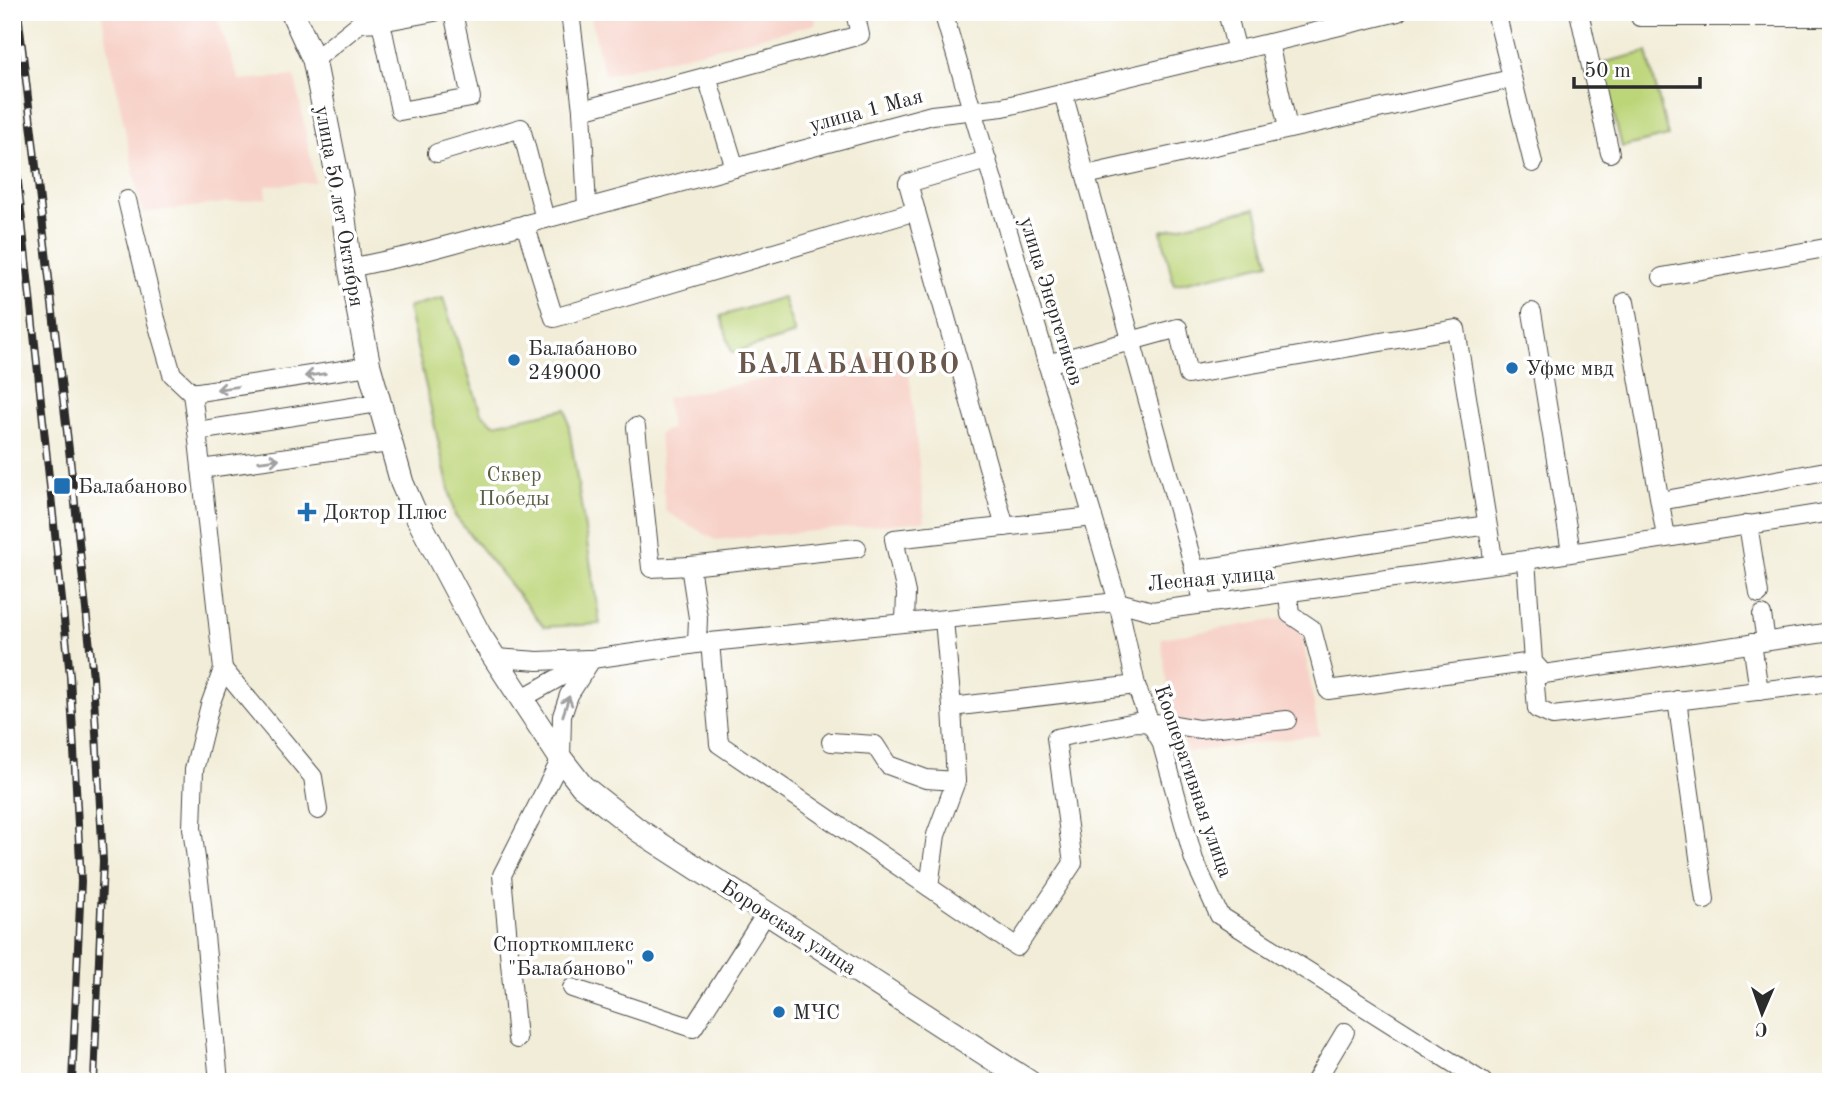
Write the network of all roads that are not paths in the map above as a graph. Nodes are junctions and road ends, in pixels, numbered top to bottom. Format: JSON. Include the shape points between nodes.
{"nodes":[{"id":1,"x":292,"y":12,"type":"edge"},
{"id":2,"x":434,"y":12,"type":"edge"},
{"id":3,"x":453,"y":12,"type":"edge"},
{"id":4,"x":570,"y":12,"type":"edge"},
{"id":5,"x":855,"y":12,"type":"edge"},
{"id":6,"x":943,"y":12,"type":"edge"},
{"id":7,"x":1227,"y":12,"type":"edge"},
{"id":8,"x":1398,"y":12,"type":"edge"},
{"id":9,"x":1496,"y":12,"type":"edge"},
{"id":10,"x":1579,"y":12,"type":"edge"},
{"id":11,"x":1638,"y":12,"type":"edge"},
{"id":12,"x":1831,"y":17,"type":"edge"},
{"id":13,"x":381,"y":22,"type":"junction"},
{"id":14,"x":1269,"y":43,"type":"junction"},
{"id":15,"x":1237,"y":51,"type":"junction"},
{"id":16,"x":314,"y":60,"type":"junction"},
{"id":17,"x":707,"y":77,"type":"junction"},
{"id":18,"x":1511,"y":79,"type":"junction"},
{"id":19,"x":1063,"y":93,"type":"junction"},
{"id":20,"x":582,"y":110,"type":"junction"},
{"id":21,"x":972,"y":111,"type":"junction"},
{"id":22,"x":1288,"y":128,"type":"junction"},
{"id":23,"x":437,"y":153,"type":"dead end"},
{"id":24,"x":1610,"y":153,"type":"dead end"},
{"id":25,"x":987,"y":160,"type":"junction"},
{"id":26,"x":1533,"y":163,"type":"dead end"},
{"id":27,"x":735,"y":168,"type":"junction"},
{"id":28,"x":1086,"y":175,"type":"junction"},
{"id":29,"x":127,"y":200,"type":"dead end"},
{"id":30,"x":587,"y":208,"type":"junction"},
{"id":31,"x":916,"y":211,"type":"junction"},
{"id":32,"x":545,"y":219,"type":"junction"},
{"id":33,"x":525,"y":224,"type":"junction"},
{"id":34,"x":1831,"y":247,"type":"edge"},
{"id":35,"x":350,"y":268,"type":"junction"},
{"id":36,"x":1662,"y":277,"type":"dead end"},
{"id":37,"x":1625,"y":302,"type":"dead end"},
{"id":38,"x":1532,"y":312,"type":"dead end"},
{"id":39,"x":1131,"y":340,"type":"junction"},
{"id":40,"x":1047,"y":363,"type":"junction"},
{"id":41,"x":369,"y":366,"type":"junction"},
{"id":42,"x":192,"y":393,"type":"junction"},
{"id":43,"x":377,"y":403,"type":"junction"},
{"id":44,"x":636,"y":427,"type":"dead end"},
{"id":45,"x":197,"y":431,"type":"junction"},
{"id":46,"x":389,"y":443,"type":"junction"},
{"id":47,"x":201,"y":469,"type":"junction"},
{"id":48,"x":1831,"y":470,"type":"edge"},
{"id":49,"x":1660,"y":501,"type":"junction"},
{"id":50,"x":1831,"y":512,"type":"edge"},
{"id":51,"x":1093,"y":517,"type":"junction"},
{"id":52,"x":1748,"y":524,"type":"junction"},
{"id":53,"x":1487,"y":525,"type":"junction"},
{"id":54,"x":1005,"y":527,"type":"junction"},
{"id":55,"x":1666,"y":537,"type":"junction"},
{"id":56,"x":857,"y":548,"type":"dead end"},
{"id":57,"x":1571,"y":552,"type":"junction"},
{"id":58,"x":1526,"y":560,"type":"junction"},
{"id":59,"x":1494,"y":564,"type":"junction"},
{"id":60,"x":690,"y":566,"type":"junction"},
{"id":61,"x":1194,"y":570,"type":"junction"},
{"id":62,"x":1287,"y":594,"type":"junction"},
{"id":63,"x":1759,"y":594,"type":"dead end"},
{"id":64,"x":1118,"y":602,"type":"junction"},
{"id":65,"x":1204,"y":604,"type":"junction"},
{"id":66,"x":1762,"y":615,"type":"dead end"},
{"id":67,"x":944,"y":620,"type":"junction"},
{"id":68,"x":905,"y":622,"type":"junction"},
{"id":69,"x":1831,"y":632,"type":"edge"},
{"id":70,"x":1759,"y":642,"type":"junction"},
{"id":71,"x":703,"y":643,"type":"junction"},
{"id":72,"x":495,"y":659,"type":"junction"},
{"id":73,"x":592,"y":659,"type":"junction"},
{"id":74,"x":1533,"y":662,"type":"junction"},
{"id":75,"x":223,"y":669,"type":"junction"},
{"id":76,"x":1831,"y":682,"type":"edge"},
{"id":77,"x":1136,"y":685,"type":"junction"},
{"id":78,"x":1759,"y":691,"type":"junction"},
{"id":79,"x":521,"y":699,"type":"junction"},
{"id":80,"x":1677,"y":700,"type":"junction"},
{"id":81,"x":952,"y":707,"type":"junction"},
{"id":82,"x":1287,"y":720,"type":"dead end"},
{"id":83,"x":1149,"y":721,"type":"junction"},
{"id":84,"x":831,"y":742,"type":"dead end"},
{"id":85,"x":561,"y":759,"type":"junction"},
{"id":86,"x":957,"y":781,"type":"junction"},
{"id":87,"x":318,"y":810,"type":"dead end"},
{"id":88,"x":929,"y":887,"type":"junction"},
{"id":89,"x":1705,"y":900,"type":"dead end"},
{"id":90,"x":767,"y":912,"type":"junction"},
{"id":91,"x":572,"y":988,"type":"dead end"},
{"id":92,"x":1345,"y":1032,"type":"dead end"},
{"id":93,"x":517,"y":1039,"type":"dead end"},
{"id":94,"x":219,"y":1082,"type":"edge"},
{"id":95,"x":1028,"y":1082,"type":"edge"},
{"id":96,"x":1315,"y":1082,"type":"edge"},
{"id":97,"x":1483,"y":1082,"type":"edge"}],
"edges":[{"from":1,"to":16,"type":"main road","name":"улица 50 лет Октября"},
{"from":2,"to":13,"type":"street"},
{"from":3,"to":13,"type":"street","via":[[471,97],[400,111]]},
{"from":4,"to":20,"type":"street"},
{"from":5,"to":17,"type":"street","via":[[860,35]]},
{"from":6,"to":21,"type":"street","name":"улица Энергетиков"},
{"from":7,"to":15,"type":"street"},
{"from":8,"to":14,"type":"street","name":"улица 1 Мая"},
{"from":9,"to":18,"type":"street"},
{"from":10,"to":24,"type":"street"},
{"from":11,"to":12,"type":"street","via":[[1640,17]]},
{"from":13,"to":16,"type":"street","via":[[360,23]]},
{"from":14,"to":15,"type":"street","name":"улица 1 Мая"},
{"from":14,"to":22,"type":"street"},
{"from":15,"to":19,"type":"street","name":"улица 1 Мая"},
{"from":16,"to":35,"type":"main road","name":"улица 50 лет Октября","via":[[341,194]]},
{"from":17,"to":20,"type":"street"},
{"from":17,"to":27,"type":"street"},
{"from":18,"to":22,"type":"street"},
{"from":18,"to":26,"type":"street"},
{"from":19,"to":21,"type":"street","name":"улица 1 Мая"},
{"from":19,"to":28,"type":"street"},
{"from":20,"to":30,"type":"street"},
{"from":21,"to":25,"type":"street","name":"улица Энергетиков"},
{"from":21,"to":27,"type":"street","name":"улица 1 Мая","via":[[932,115]]},
{"from":22,"to":28,"type":"street"},
{"from":23,"to":32,"type":"street","via":[[522,128]]},
{"from":25,"to":31,"type":"street","via":[[908,183]]},
{"from":25,"to":40,"type":"street","name":"улица Энергетиков"},
{"from":27,"to":30,"type":"street","name":"улица 1 Мая"},
{"from":28,"to":39,"type":"street"},
{"from":29,"to":42,"type":"street","via":[[172,374]]},
{"from":30,"to":32,"type":"street","name":"улица 1 Мая"},
{"from":31,"to":33,"type":"street","via":[[554,318]]},
{"from":31,"to":54,"type":"street"},
{"from":32,"to":33,"type":"street","name":"улица 1 Мая"},
{"from":33,"to":35,"type":"street","name":"улица 1 Мая"},
{"from":34,"to":36,"type":"street"},
{"from":35,"to":41,"type":"main road","name":"улица 50 лет Октября"},
{"from":37,"to":49,"type":"street"},
{"from":38,"to":57,"type":"street"},
{"from":39,"to":40,"type":"street"},
{"from":39,"to":53,"type":"street","via":[[1178,328],[1188,375],[1456,329]]},
{"from":39,"to":61,"type":"street"},
{"from":40,"to":51,"type":"street","name":"улица Энергетиков"},
{"from":41,"to":42,"type":"street","one_way":true},
{"from":41,"to":43,"type":"main road","name":"улица 50 лет Октября"},
{"from":42,"to":45,"type":"street"},
{"from":43,"to":45,"type":"street"},
{"from":43,"to":46,"type":"main road","name":"улица 50 лет Октября"},
{"from":44,"to":60,"type":"street","via":[[651,568]]},
{"from":45,"to":47,"type":"street"},
{"from":47,"to":46,"type":"street","one_way":true},
{"from":46,"to":72,"type":"main road","name":"улица 50 лет Октября","via":[[416,515]]},
{"from":47,"to":75,"type":"street"},
{"from":48,"to":49,"type":"street"},
{"from":49,"to":55,"type":"street"},
{"from":50,"to":52,"type":"street","name":"Лесная улица"},
{"from":51,"to":54,"type":"street"},
{"from":51,"to":64,"type":"street","name":"улица Энергетиков"},
{"from":52,"to":55,"type":"street","name":"Лесная улица"},
{"from":52,"to":63,"type":"street"},
{"from":53,"to":59,"type":"street"},
{"from":53,"to":61,"type":"street"},
{"from":54,"to":68,"type":"street","via":[[894,539],[906,593]]},
{"from":55,"to":57,"type":"street","name":"Лесная улица"},
{"from":56,"to":60,"type":"street"},
{"from":57,"to":58,"type":"street","name":"Лесная улица"},
{"from":58,"to":59,"type":"street","name":"Лесная улица"},
{"from":58,"to":74,"type":"street"},
{"from":59,"to":62,"type":"street","name":"Лесная улица"},
{"from":60,"to":71,"type":"street"},
{"from":61,"to":65,"type":"street"},
{"from":62,"to":65,"type":"street","name":"Лесная улица"},
{"from":62,"to":74,"type":"street","via":[[1290,614],[1312,629],[1328,690]]},
{"from":64,"to":65,"type":"street","name":"Лесная улица","via":[[1152,611]]},
{"from":64,"to":67,"type":"street","name":"Лесная улица"},
{"from":64,"to":77,"type":"street","name":"Кооперативная улица"},
{"from":66,"to":70,"type":"street"},
{"from":67,"to":68,"type":"street","name":"Лесная улица"},
{"from":67,"to":81,"type":"street"},
{"from":68,"to":71,"type":"street","name":"Лесная улица"},
{"from":69,"to":70,"type":"street"},
{"from":70,"to":74,"type":"street","via":[[1544,674]]},
{"from":70,"to":78,"type":"street"},
{"from":71,"to":73,"type":"street","name":"Лесная улица"},
{"from":71,"to":88,"type":"street","via":[[719,744]]},
{"from":72,"to":73,"type":"street"},
{"from":72,"to":79,"type":"main road","name":"Боровская улица"},
{"from":73,"to":79,"type":"street","name":"Лесная улица"},
{"from":85,"to":73,"type":"street","one_way":true,"via":[[562,716],[569,695]]},
{"from":74,"to":80,"type":"street","via":[[1537,709],[1553,716]]},
{"from":75,"to":87,"type":"street","via":[[313,777]]},
{"from":75,"to":94,"type":"street","via":[[194,769],[192,828]]},
{"from":76,"to":78,"type":"street"},
{"from":77,"to":81,"type":"street"},
{"from":77,"to":83,"type":"street","name":"Кооперативная улица"},
{"from":78,"to":80,"type":"street"},
{"from":79,"to":85,"type":"main road","name":"Боровская улица"},
{"from":80,"to":89,"type":"street"},
{"from":81,"to":86,"type":"street"},
{"from":82,"to":83,"type":"street","via":[[1199,729]]},
{"from":83,"to":88,"type":"street","via":[[1056,738],[1073,863],[1017,947]]},
{"from":83,"to":97,"type":"street","name":"Кооперативная улица","via":[[1161,741],[1194,860],[1219,915]]},
{"from":84,"to":86,"type":"street","via":[[875,745],[888,765],[926,779]]},
{"from":85,"to":90,"type":"main road","name":"Боровская улица","via":[[582,786],[638,830]]},
{"from":85,"to":93,"type":"street","via":[[502,875]]},
{"from":86,"to":88,"type":"street","via":[[936,835]]},
{"from":90,"to":91,"type":"street","via":[[693,1028]]},
{"from":90,"to":95,"type":"main road","name":"Боровская улица"},
{"from":92,"to":96,"type":"street"}]}
